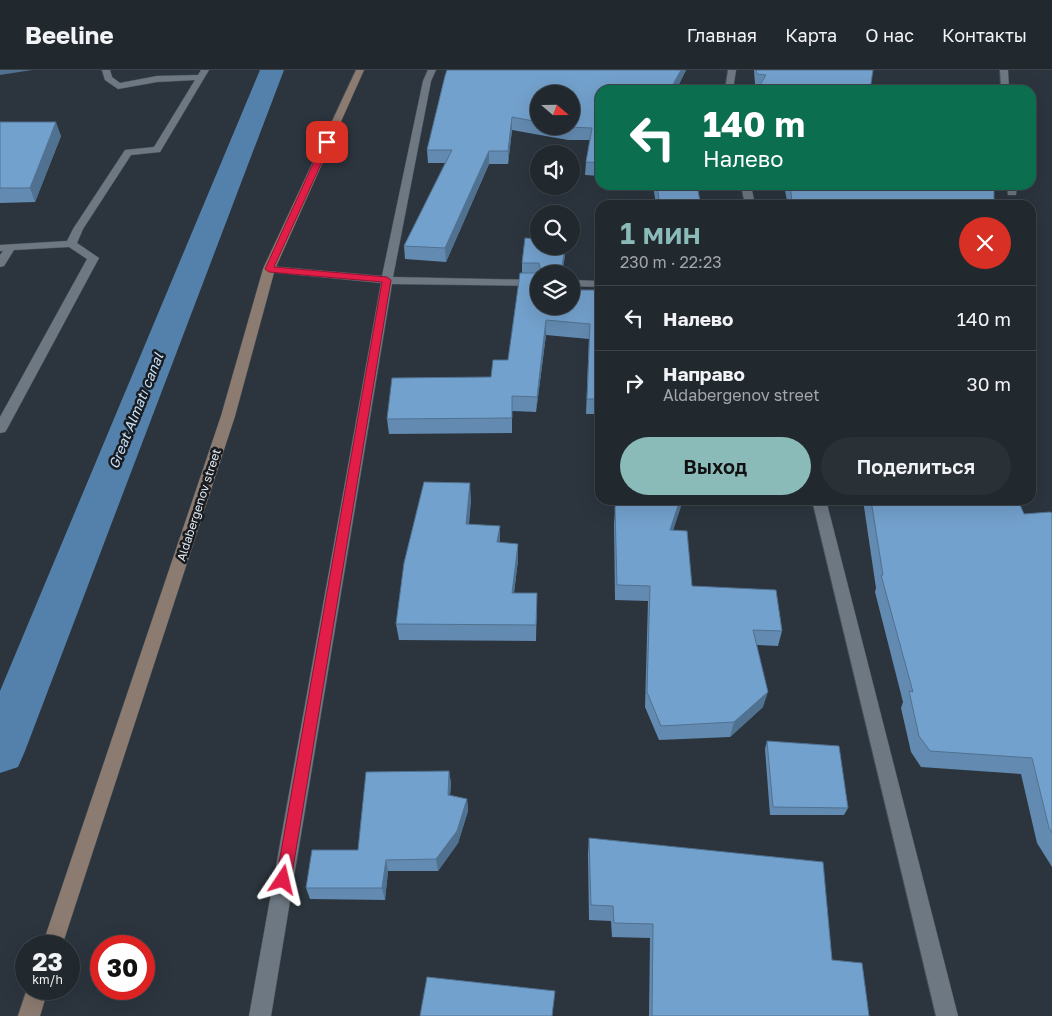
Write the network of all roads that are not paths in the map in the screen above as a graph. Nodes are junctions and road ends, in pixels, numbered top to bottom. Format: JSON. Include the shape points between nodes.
{"nodes":[{"id":1,"x":106,"y":70,"type":"edge"},
{"id":2,"x":360,"y":70,"type":"edge"},
{"id":3,"x":432,"y":70,"type":"edge"},
{"id":4,"x":732,"y":70,"type":"edge"},
{"id":5,"x":1004,"y":70,"type":"edge"},
{"id":6,"x":203,"y":73,"type":"edge"},
{"id":7,"x":730,"y":85,"type":"edge"},
{"id":8,"x":1005,"y":85,"type":"edge"},
{"id":9,"x":71,"y":244,"type":"junction"},
{"id":10,"x":6,"y":248,"type":"edge"},
{"id":11,"x":0,"y":264,"type":"edge"},
{"id":12,"x":269,"y":269,"type":"junction"},
{"id":13,"x":387,"y":280,"type":"junction"},
{"id":14,"x":530,"y":283,"type":"edge"},
{"id":15,"x":580,"y":283,"type":"edge"},
{"id":16,"x":595,"y":284,"type":"edge"},
{"id":17,"x":0,"y":429,"type":"edge"},
{"id":18,"x":820,"y":505,"type":"edge"},
{"id":19,"x":56,"y":935,"type":"edge"},
{"id":20,"x":34,"y":1000,"type":"edge"},
{"id":21,"x":29,"y":1016,"type":"edge"},
{"id":22,"x":260,"y":1016,"type":"edge"},
{"id":23,"x":946,"y":1016,"type":"edge"}],
"edges":[{"from":1,"to":6,"type":"street","via":[[108,78],[118,86]]},
{"from":2,"to":12,"type":"main road","name":"Aldabergenov street"},
{"from":3,"to":13,"type":"street","via":[[427,81]]},
{"from":4,"to":7,"type":"street"},
{"from":5,"to":8,"type":"street"},
{"from":6,"to":9,"type":"street","via":[[156,150],[128,152]]},
{"from":9,"to":10,"type":"street"},
{"from":9,"to":17,"type":"street","via":[[93,258]]},
{"from":10,"to":11,"type":"street"},
{"from":12,"to":13,"type":"street"},
{"from":12,"to":19,"type":"main road","name":"Aldabergenov street","via":[[228,416]]},
{"from":13,"to":14,"type":"street"},
{"from":13,"to":22,"type":"street"},
{"from":15,"to":16,"type":"street"},
{"from":18,"to":23,"type":"street"},
{"from":20,"to":21,"type":"main road"}]}
